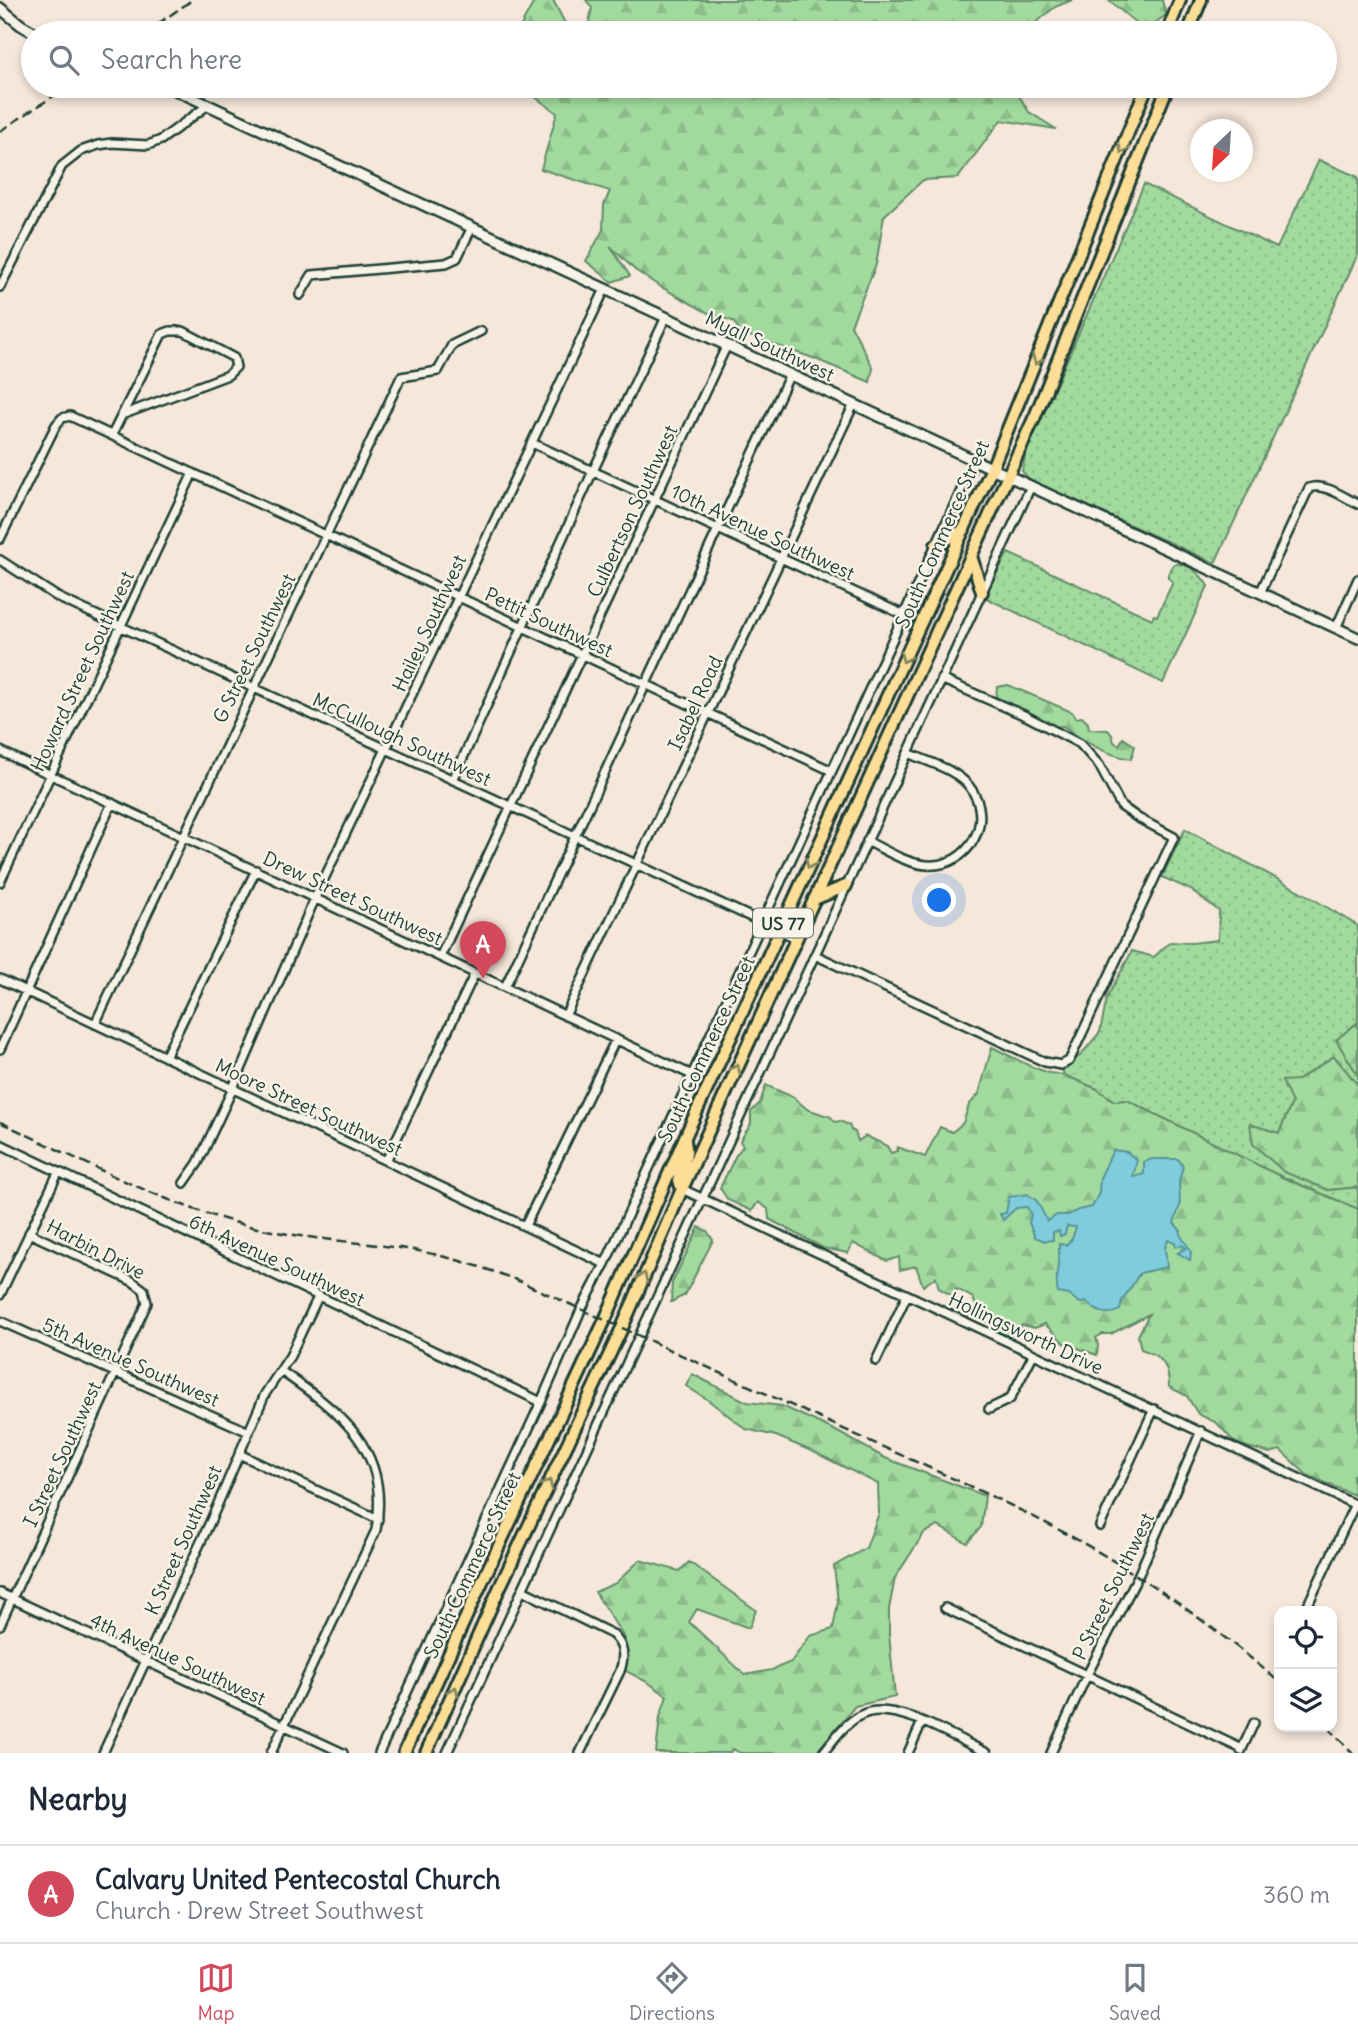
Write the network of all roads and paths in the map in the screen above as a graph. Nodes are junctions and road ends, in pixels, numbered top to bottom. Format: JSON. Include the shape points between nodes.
{"nodes":[{"id":1,"x":1180,"y":0,"type":"edge"},
{"id":2,"x":1200,"y":0,"type":"edge"},
{"id":3,"x":0,"y":8,"type":"edge"},
{"id":4,"x":1172,"y":21,"type":"edge"},
{"id":5,"x":1192,"y":21,"type":"edge"},
{"id":6,"x":21,"y":25,"type":"edge"},
{"id":7,"x":192,"y":98,"type":"edge"},
{"id":8,"x":1142,"y":98,"type":"edge"},
{"id":9,"x":1163,"y":98,"type":"edge"},
{"id":10,"x":208,"y":106,"type":"junction"},
{"id":11,"x":472,"y":227,"type":"junction"},
{"id":12,"x":0,"y":287,"type":"edge"},
{"id":13,"x":605,"y":289,"type":"junction"},
{"id":14,"x":300,"y":295,"type":"dead end"},
{"id":15,"x":666,"y":317,"type":"junction"},
{"id":16,"x":481,"y":331,"type":"dead end"},
{"id":17,"x":727,"y":345,"type":"junction"},
{"id":18,"x":790,"y":374,"type":"junction"},
{"id":19,"x":855,"y":404,"type":"junction"},
{"id":20,"x":122,"y":415,"type":"junction"},
{"id":21,"x":112,"y":435,"type":"junction"},
{"id":22,"x":532,"y":443,"type":"junction"},
{"id":23,"x":975,"y":460,"type":"junction"},
{"id":24,"x":992,"y":468,"type":"junction"},
{"id":25,"x":593,"y":471,"type":"junction"},
{"id":26,"x":193,"y":473,"type":"junction"},
{"id":27,"x":1008,"y":476,"type":"junction"},
{"id":28,"x":1031,"y":486,"type":"junction"},
{"id":29,"x":655,"y":499,"type":"junction"},
{"id":30,"x":1358,"y":504,"type":"edge"},
{"id":31,"x":718,"y":529,"type":"junction"},
{"id":32,"x":964,"y":530,"type":"junction"},
{"id":33,"x":327,"y":534,"type":"junction"},
{"id":34,"x":0,"y":539,"type":"edge"},
{"id":35,"x":936,"y":545,"type":"junction"},
{"id":36,"x":971,"y":556,"type":"junction"},
{"id":37,"x":781,"y":558,"type":"junction"},
{"id":38,"x":0,"y":560,"type":"edge"},
{"id":39,"x":1358,"y":579,"type":"edge"},
{"id":40,"x":982,"y":592,"type":"junction"},
{"id":41,"x":1261,"y":593,"type":"junction"},
{"id":42,"x":458,"y":598,"type":"junction"},
{"id":43,"x":904,"y":615,"type":"junction"},
{"id":44,"x":120,"y":626,"type":"junction"},
{"id":45,"x":523,"y":627,"type":"junction"},
{"id":46,"x":1336,"y":628,"type":"junction"},
{"id":47,"x":1358,"y":638,"type":"edge"},
{"id":48,"x":582,"y":654,"type":"junction"},
{"id":49,"x":942,"y":680,"type":"junction"},
{"id":50,"x":646,"y":684,"type":"junction"},
{"id":51,"x":253,"y":687,"type":"junction"},
{"id":52,"x":708,"y":713,"type":"junction"},
{"id":53,"x":386,"y":749,"type":"junction"},
{"id":54,"x":0,"y":751,"type":"edge"},
{"id":55,"x":908,"y":753,"type":"junction"},
{"id":56,"x":832,"y":771,"type":"junction"},
{"id":57,"x":50,"y":774,"type":"junction"},
{"id":58,"x":453,"y":780,"type":"junction"},
{"id":59,"x":112,"y":803,"type":"junction"},
{"id":60,"x":510,"y":806,"type":"junction"},
{"id":61,"x":183,"y":836,"type":"junction"},
{"id":62,"x":575,"y":836,"type":"junction"},
{"id":63,"x":867,"y":841,"type":"junction"},
{"id":64,"x":636,"y":864,"type":"junction"},
{"id":65,"x":256,"y":870,"type":"junction"},
{"id":66,"x":0,"y":882,"type":"edge"},
{"id":67,"x":846,"y":886,"type":"junction"},
{"id":68,"x":315,"y":898,"type":"junction"},
{"id":69,"x":814,"y":899,"type":"junction"},
{"id":70,"x":762,"y":923,"type":"junction"},
{"id":71,"x":780,"y":931,"type":"junction"},
{"id":72,"x":796,"y":938,"type":"junction"},
{"id":73,"x":815,"y":955,"type":"junction"},
{"id":74,"x":439,"y":957,"type":"junction"},
{"id":75,"x":475,"y":973,"type":"junction"},
{"id":76,"x":0,"y":979,"type":"edge"},
{"id":77,"x":505,"y":988,"type":"junction"},
{"id":78,"x":26,"y":992,"type":"junction"},
{"id":79,"x":565,"y":1016,"type":"junction"},
{"id":80,"x":95,"y":1024,"type":"junction"},
{"id":81,"x":616,"y":1039,"type":"junction"},
{"id":82,"x":0,"y":1049,"type":"edge"},
{"id":83,"x":165,"y":1057,"type":"junction"},
{"id":84,"x":692,"y":1075,"type":"junction"},
{"id":85,"x":233,"y":1088,"type":"junction"},
{"id":86,"x":685,"y":1137,"type":"junction"},
{"id":87,"x":0,"y":1144,"type":"edge"},
{"id":88,"x":386,"y":1161,"type":"junction"},
{"id":89,"x":58,"y":1173,"type":"junction"},
{"id":90,"x":184,"y":1183,"type":"dead end"},
{"id":91,"x":682,"y":1189,"type":"junction"},
{"id":92,"x":703,"y":1198,"type":"junction"},
{"id":93,"x":525,"y":1226,"type":"junction"},
{"id":94,"x":29,"y":1233,"type":"junction"},
{"id":95,"x":605,"y":1264,"type":"junction"},
{"id":96,"x":907,"y":1294,"type":"junction"},
{"id":97,"x":0,"y":1295,"type":"edge"},
{"id":98,"x":318,"y":1297,"type":"junction"},
{"id":99,"x":0,"y":1321,"type":"edge"},
{"id":100,"x":1033,"y":1355,"type":"junction"},
{"id":101,"x":876,"y":1360,"type":"dead end"},
{"id":102,"x":281,"y":1371,"type":"junction"},
{"id":103,"x":117,"y":1373,"type":"junction"},
{"id":104,"x":541,"y":1402,"type":"junction"},
{"id":105,"x":989,"y":1409,"type":"dead end"},
{"id":106,"x":1154,"y":1409,"type":"junction"},
{"id":107,"x":1201,"y":1431,"type":"junction"},
{"id":108,"x":249,"y":1432,"type":"junction"},
{"id":109,"x":239,"y":1454,"type":"junction"},
{"id":110,"x":1357,"y":1505,"type":"edge"},
{"id":111,"x":378,"y":1519,"type":"junction"},
{"id":112,"x":1100,"y":1526,"type":"dead end"},
{"id":113,"x":522,"y":1590,"type":"junction"},
{"id":114,"x":0,"y":1593,"type":"edge"},
{"id":115,"x":13,"y":1599,"type":"junction"},
{"id":116,"x":1307,"y":1606,"type":"edge"},
{"id":117,"x":945,"y":1608,"type":"dead end"},
{"id":118,"x":0,"y":1625,"type":"edge"},
{"id":119,"x":145,"y":1661,"type":"junction"},
{"id":120,"x":1087,"y":1675,"type":"junction"},
{"id":121,"x":922,"y":1722,"type":"junction"},
{"id":122,"x":1254,"y":1723,"type":"dead end"},
{"id":123,"x":285,"y":1726,"type":"junction"},
{"id":124,"x":1241,"y":1751,"type":"edge"},
{"id":125,"x":103,"y":1753,"type":"edge"},
{"id":126,"x":271,"y":1753,"type":"edge"},
{"id":127,"x":343,"y":1753,"type":"edge"},
{"id":128,"x":379,"y":1753,"type":"edge"},
{"id":129,"x":404,"y":1753,"type":"edge"},
{"id":130,"x":426,"y":1753,"type":"edge"},
{"id":131,"x":447,"y":1753,"type":"edge"},
{"id":132,"x":580,"y":1753,"type":"edge"},
{"id":133,"x":823,"y":1753,"type":"edge"},
{"id":134,"x":908,"y":1753,"type":"edge"},
{"id":135,"x":987,"y":1753,"type":"edge"},
{"id":136,"x":1051,"y":1753,"type":"edge"}],
"edges":[{"from":1,"to":4,"type":"main road"},
{"from":2,"to":5,"type":"main road"},
{"from":3,"to":6,"type":"street"},
{"from":7,"to":10,"type":"street","name":"Myall Southwest"},
{"from":8,"to":24,"type":"main road","name":"South Commerce Street","number":"US 77","one_way":true},
{"from":9,"to":27,"type":"main road","name":"South Commerce Street","number":"US 77"},
{"from":10,"to":11,"type":"street","name":"Myall Southwest"},
{"from":10,"to":12,"type":"street","via":[[161,140],[148,145],[98,145],[62,166]]},
{"from":11,"to":13,"type":"street","name":"Myall Southwest"},
{"from":11,"to":14,"type":"street","via":[[457,258],[446,263],[312,275]]},
{"from":13,"to":15,"type":"street","name":"Myall Southwest"},
{"from":13,"to":22,"type":"street","name":"Hailey Southwest"},
{"from":15,"to":17,"type":"street","name":"Myall Southwest"},
{"from":15,"to":25,"type":"street"},
{"from":16,"to":33,"type":"street","name":"G Street Southwest","via":[[452,345],[438,371],[401,377]]},
{"from":17,"to":18,"type":"street","name":"Myall Southwest"},
{"from":17,"to":29,"type":"street","name":"Culbertson Southwest"},
{"from":18,"to":19,"type":"street","name":"Myall Southwest"},
{"from":18,"to":31,"type":"street"},
{"from":19,"to":23,"type":"street","name":"Myall Southwest"},
{"from":19,"to":37,"type":"street","name":"Isabel Road"},
{"from":20,"to":20,"type":"street","via":[[162,334],[183,331],[234,358],[236,367],[228,375]]},
{"from":20,"to":21,"type":"street"},
{"from":21,"to":26,"type":"street","name":"Pettit Southwest"},
{"from":21,"to":34,"type":"street","name":"Pettit Southwest","via":[[71,416],[62,418]]},
{"from":22,"to":25,"type":"street","name":"10th Avenue Southwest"},
{"from":22,"to":42,"type":"street","name":"Hailey Southwest"},
{"from":23,"to":24,"type":"street","name":"Myall Southwest"},
{"from":23,"to":35,"type":"street"},
{"from":24,"to":27,"type":"street","name":"Myall Southwest"},
{"from":24,"to":32,"type":"main road","name":"South Commerce Street","number":"US 77"},
{"from":25,"to":29,"type":"street","name":"10th Avenue Southwest"},
{"from":25,"to":45,"type":"street"},
{"from":26,"to":33,"type":"street","name":"Pettit Southwest"},
{"from":26,"to":44,"type":"street","name":"Howard Street Southwest"},
{"from":27,"to":28,"type":"street","name":"Myall Southwest"},
{"from":27,"to":36,"type":"main road","name":"South Commerce Street","number":"US 77"},
{"from":28,"to":40,"type":"street"},
{"from":28,"to":41,"type":"street","name":"Myall Southwest"},
{"from":29,"to":31,"type":"street","name":"10th Avenue Southwest"},
{"from":29,"to":48,"type":"street","name":"Culbertson Southwest"},
{"from":30,"to":41,"type":"street","via":[[1322,487],[1310,488]]},
{"from":31,"to":37,"type":"street","name":"10th Avenue Southwest"},
{"from":31,"to":50,"type":"street"},
{"from":32,"to":35,"type":"main road"},
{"from":32,"to":71,"type":"main road","name":"South Commerce Street","number":"US 77","one_way":true},
{"from":33,"to":42,"type":"street","name":"Pettit Southwest"},
{"from":33,"to":51,"type":"street","name":"G Street Southwest"},
{"from":35,"to":43,"type":"street"},
{"from":36,"to":40,"type":"main road"},
{"from":36,"to":69,"type":"main road","name":"South Commerce Street","number":"US 77"},
{"from":37,"to":43,"type":"street","name":"10th Avenue Southwest"},
{"from":37,"to":52,"type":"street","name":"Isabel Road"},
{"from":38,"to":44,"type":"street","name":"McCullough Southwest","via":[[59,598]]},
{"from":39,"to":46,"type":"street"},
{"from":40,"to":49,"type":"street"},
{"from":41,"to":46,"type":"street","name":"Myall Southwest"},
{"from":42,"to":45,"type":"street","name":"Pettit Southwest"},
{"from":42,"to":53,"type":"street","name":"Hailey Southwest"},
{"from":43,"to":56,"type":"street"},
{"from":44,"to":51,"type":"street","name":"McCullough Southwest"},
{"from":44,"to":57,"type":"street","name":"Howard Street Southwest"},
{"from":45,"to":48,"type":"street","name":"Pettit Southwest"},
{"from":45,"to":58,"type":"street"},
{"from":46,"to":47,"type":"street","name":"Myall Southwest"},
{"from":48,"to":50,"type":"street","name":"Pettit Southwest"},
{"from":48,"to":60,"type":"street","name":"Culbertson Southwest"},
{"from":49,"to":55,"type":"street"},
{"from":49,"to":73,"type":"street","via":[[1057,730],[1086,749],[1121,806],[1174,837],[1069,1061],[1061,1065],[1045,1062]]},
{"from":50,"to":52,"type":"street","name":"Pettit Southwest"},
{"from":50,"to":62,"type":"street"},
{"from":51,"to":53,"type":"street","name":"McCullough Southwest"},
{"from":51,"to":61,"type":"street","name":"G Street Southwest"},
{"from":52,"to":56,"type":"street","name":"Pettit Southwest"},
{"from":52,"to":64,"type":"street","name":"Isabel Road"},
{"from":53,"to":58,"type":"street","name":"McCullough Southwest"},
{"from":53,"to":68,"type":"street","name":"Hailey Southwest"},
{"from":54,"to":57,"type":"street","name":"Drew Street Southwest"},
{"from":55,"to":63,"type":"street"},
{"from":55,"to":63,"type":"street","via":[[953,773],[968,785],[979,810],[976,838],[961,855],[935,866],[911,862]]},
{"from":56,"to":70,"type":"street"},
{"from":57,"to":59,"type":"street","name":"Drew Street Southwest"},
{"from":57,"to":66,"type":"street","name":"Howard Street Southwest"},
{"from":58,"to":60,"type":"street","name":"McCullough Southwest"},
{"from":59,"to":61,"type":"street","name":"Drew Street Southwest"},
{"from":59,"to":78,"type":"street"},
{"from":60,"to":62,"type":"street","name":"McCullough Southwest"},
{"from":60,"to":74,"type":"street","name":"Culbertson Southwest"},
{"from":61,"to":65,"type":"street","name":"Drew Street Southwest"},
{"from":61,"to":80,"type":"street","name":"G Street Southwest"},
{"from":62,"to":64,"type":"street","name":"McCullough Southwest"},
{"from":62,"to":77,"type":"street"},
{"from":63,"to":67,"type":"street"},
{"from":64,"to":70,"type":"street","name":"McCullough Southwest"},
{"from":64,"to":79,"type":"street","name":"Isabel Road"},
{"from":65,"to":68,"type":"street","name":"Drew Street Southwest"},
{"from":65,"to":83,"type":"street"},
{"from":67,"to":69,"type":"main road"},
{"from":67,"to":73,"type":"street"},
{"from":68,"to":74,"type":"street","name":"Drew Street Southwest"},
{"from":68,"to":85,"type":"street","name":"Hailey Southwest"},
{"from":69,"to":72,"type":"main road","name":"South Commerce Street","number":"US 77"},
{"from":70,"to":71,"type":"street","name":"McCullough Southwest"},
{"from":70,"to":84,"type":"street"},
{"from":71,"to":72,"type":"street","name":"McCullough Southwest"},
{"from":71,"to":86,"type":"main road","name":"South Commerce Street","number":"US 77"},
{"from":91,"to":72,"type":"main road","name":"South Commerce Street","number":"US 77","one_way":true},
{"from":73,"to":92,"type":"street"},
{"from":74,"to":75,"type":"street","name":"Drew Street Southwest"},
{"from":75,"to":77,"type":"street","name":"Drew Street Southwest"},
{"from":75,"to":88,"type":"street"},
{"from":76,"to":78,"type":"street","name":"Moore Street Southwest"},
{"from":77,"to":79,"type":"street","name":"Drew Street Southwest"},
{"from":78,"to":80,"type":"street","name":"Moore Street Southwest"},
{"from":78,"to":82,"type":"street"},
{"from":79,"to":81,"type":"street","name":"Drew Street Southwest"},
{"from":80,"to":83,"type":"street","name":"Moore Street Southwest"},
{"from":81,"to":84,"type":"street","name":"Drew Street Southwest"},
{"from":81,"to":93,"type":"street"},
{"from":83,"to":85,"type":"street","name":"Moore Street Southwest"},
{"from":84,"to":95,"type":"street"},
{"from":85,"to":88,"type":"street","name":"Moore Street Southwest"},
{"from":85,"to":90,"type":"street","name":"Hailey Southwest"},
{"from":86,"to":91,"type":"main road","via":[[678,1183]]},
{"from":86,"to":129,"type":"main road","name":"South Commerce Street","number":"US 77","via":[[606,1320]]},
{"from":87,"to":89,"type":"street","name":"6th Avenue Southwest"},
{"from":88,"to":93,"type":"street","name":"Moore Street Southwest"},
{"from":89,"to":94,"type":"street"},
{"from":89,"to":98,"type":"street","name":"6th Avenue Southwest"},
{"from":91,"to":92,"type":"street","name":"Hollingsworth Drive"},
{"from":130,"to":91,"type":"main road","name":"South Commerce Street","number":"US 77","one_way":true},
{"from":92,"to":96,"type":"street","name":"Hollingsworth Drive"},
{"from":92,"to":113,"type":"street"},
{"from":93,"to":95,"type":"street","name":"Moore Street Southwest"},
{"from":94,"to":97,"type":"street"},
{"from":94,"to":103,"type":"street","name":"Harbin Drive","via":[[144,1290],[147,1303]]},
{"from":95,"to":104,"type":"street"},
{"from":96,"to":100,"type":"street","name":"Hollingsworth Drive"},
{"from":96,"to":101,"type":"street"},
{"from":98,"to":102,"type":"street"},
{"from":98,"to":104,"type":"street","name":"6th Avenue Southwest"},
{"from":99,"to":103,"type":"street","name":"5th Avenue Southwest"},
{"from":100,"to":105,"type":"street","via":[[1010,1399]]},
{"from":100,"to":106,"type":"street","name":"Hollingsworth Drive"},
{"from":102,"to":108,"type":"street"},
{"from":102,"to":111,"type":"street","via":[[328,1406],[362,1442],[377,1480]]},
{"from":103,"to":108,"type":"street","name":"5th Avenue Southwest"},
{"from":103,"to":115,"type":"street","name":"I Street Southwest"},
{"from":104,"to":128,"type":"street"},
{"from":106,"to":107,"type":"street","name":"Hollingsworth Drive"},
{"from":106,"to":112,"type":"street"},
{"from":107,"to":110,"type":"street","name":"Hollingsworth Drive"},
{"from":107,"to":120,"type":"street","name":"P Street Southwest","via":[[1138,1576]]},
{"from":108,"to":109,"type":"street","name":"K Street Southwest"},
{"from":109,"to":111,"type":"street"},
{"from":109,"to":119,"type":"street","name":"K Street Southwest"},
{"from":110,"to":116,"type":"street"},
{"from":111,"to":123,"type":"street"},
{"from":113,"to":131,"type":"street"},
{"from":113,"to":132,"type":"street","via":[[606,1631],[621,1644],[620,1671]]},
{"from":114,"to":115,"type":"street","name":"4th Avenue Southwest"},
{"from":115,"to":118,"type":"street","name":"I Street Southwest"},
{"from":115,"to":119,"type":"street","name":"4th Avenue Southwest"},
{"from":117,"to":120,"type":"street"},
{"from":119,"to":123,"type":"street","name":"4th Avenue Southwest"},
{"from":119,"to":125,"type":"street","name":"K Street Southwest"},
{"from":120,"to":124,"type":"street"},
{"from":120,"to":136,"type":"street","name":"P Street Southwest"},
{"from":121,"to":133,"type":"street","via":[[899,1712],[872,1711],[854,1719]]},
{"from":121,"to":134,"type":"street"},
{"from":121,"to":135,"type":"street"},
{"from":122,"to":124,"type":"street"},
{"from":123,"to":126,"type":"street"},
{"from":123,"to":127,"type":"street","name":"4th Avenue Southwest"}]}
